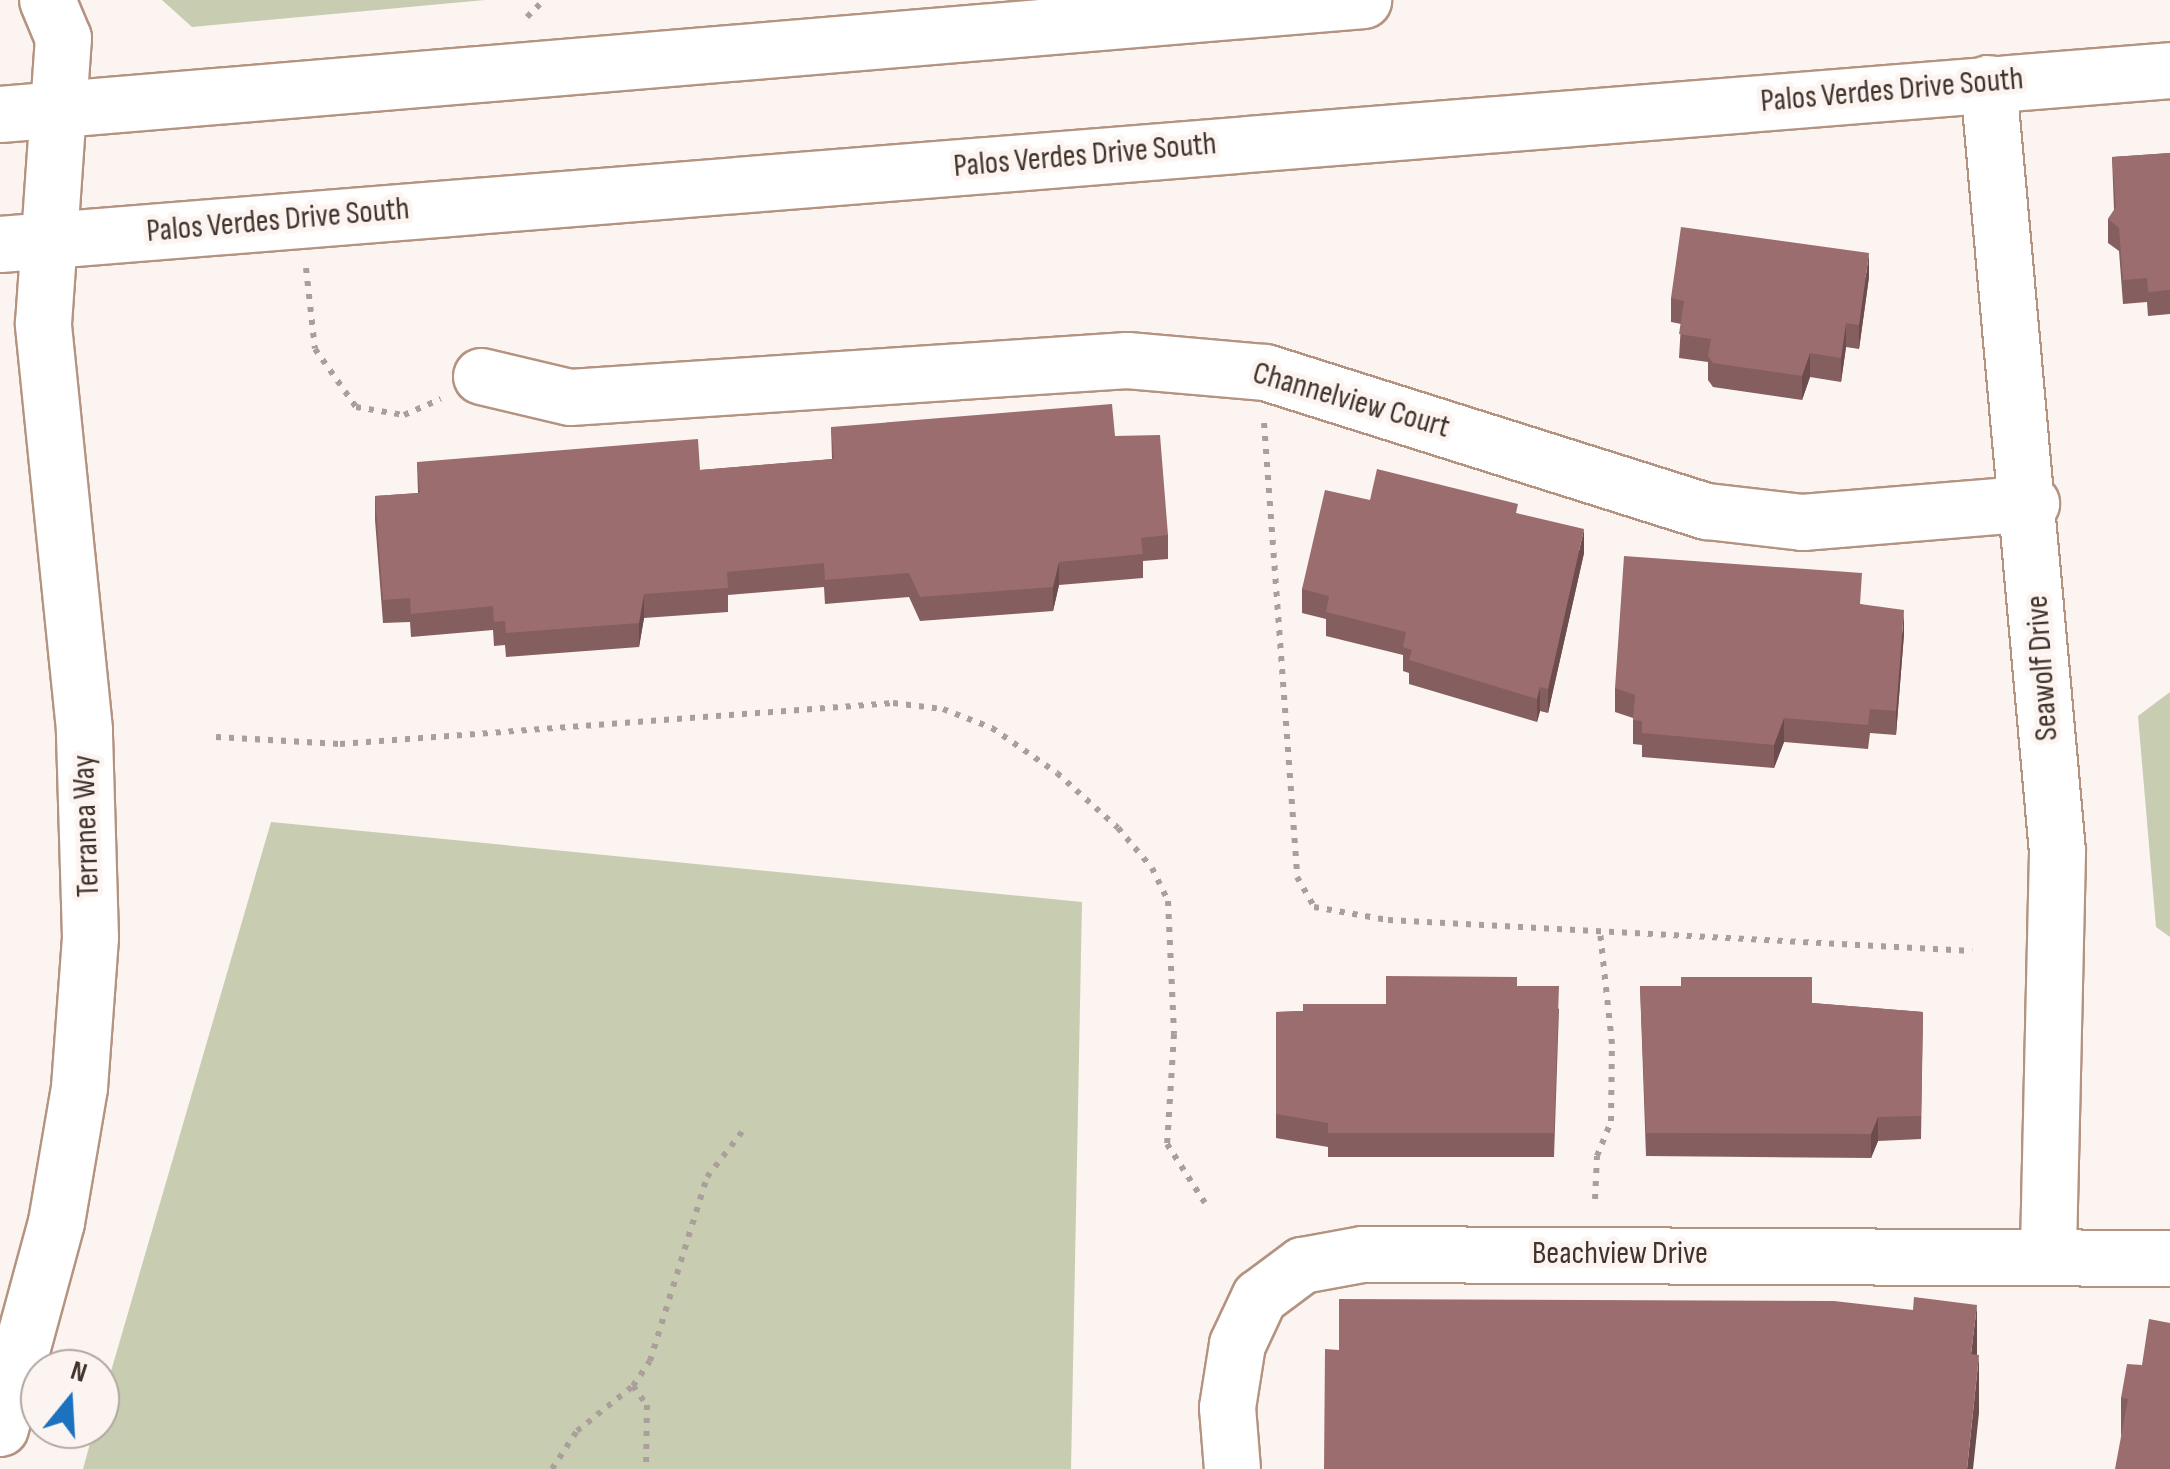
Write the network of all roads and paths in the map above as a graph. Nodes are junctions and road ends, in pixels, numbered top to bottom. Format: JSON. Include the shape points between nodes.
{"nodes":[{"id":1,"x":47,"y":0,"type":"edge"},
{"id":2,"x":1363,"y":0,"type":"edge"},
{"id":3,"x":2170,"y":70,"type":"edge"},
{"id":4,"x":1988,"y":83,"type":"junction"},
{"id":5,"x":58,"y":109,"type":"junction"},
{"id":6,"x":0,"y":114,"type":"edge"},
{"id":7,"x":25,"y":242,"type":"edge"},
{"id":8,"x":304,"y":262,"type":"dead end"},
{"id":9,"x":482,"y":376,"type":"dead end"},
{"id":10,"x":404,"y":415,"type":"dead end"},
{"id":11,"x":1264,"y":430,"type":"dead end"},
{"id":12,"x":2030,"y":503,"type":"junction"},
{"id":13,"x":216,"y":737,"type":"dead end"},
{"id":14,"x":1600,"y":932,"type":"junction"},
{"id":15,"x":1972,"y":951,"type":"dead end"},
{"id":16,"x":745,"y":1128,"type":"dead end"},
{"id":17,"x":1595,"y":1198,"type":"dead end"},
{"id":18,"x":1205,"y":1204,"type":"dead end"},
{"id":19,"x":2048,"y":1255,"type":"junction"},
{"id":20,"x":2170,"y":1258,"type":"edge"},
{"id":21,"x":634,"y":1386,"type":"junction"},
{"id":22,"x":3,"y":1412,"type":"edge"},
{"id":23,"x":552,"y":1469,"type":"edge"},
{"id":24,"x":646,"y":1469,"type":"edge"},
{"id":25,"x":1232,"y":1469,"type":"edge"}],
"edges":[{"from":1,"to":5,"type":"street","name":"Terranea Way","via":[[63,38]]},
{"from":2,"to":5,"type":"street"},
{"from":3,"to":4,"type":"street","name":"Palos Verdes Drive South"},
{"from":4,"to":7,"type":"street","name":"Palos Verdes Drive South"},
{"from":4,"to":12,"type":"street","name":"Seawolf Drive"},
{"from":5,"to":6,"type":"street"},
{"from":5,"to":7,"type":"street","name":"Terranea Way"},
{"from":7,"to":22,"type":"street","name":"Terranea Way","via":[[43,322],[84,729],[90,937],[79,1087],[56,1222]]},
{"from":8,"to":10,"type":"path","via":[[315,350],[356,407]]},
{"from":9,"to":12,"type":"street","name":"Channelview Court","via":[[570,397],[1126,360],[1266,372],[1707,510],[1802,522]]},
{"from":11,"to":14,"type":"path","via":[[1300,892],[1336,914]]},
{"from":12,"to":19,"type":"street","name":"Seawolf Drive","via":[[2057,852]]},
{"from":13,"to":18,"type":"path","via":[[340,744],[893,704],[943,709],[992,728],[1057,773],[1118,828],[1152,868],[1168,901],[1174,1034],[1167,1144]]},
{"from":14,"to":15,"type":"path"},
{"from":14,"to":17,"type":"path","via":[[1612,1044],[1611,1121],[1597,1156]]},
{"from":16,"to":21,"type":"path","via":[[707,1177],[650,1360]]},
{"from":19,"to":20,"type":"street","name":"Beachview Drive"},
{"from":19,"to":25,"type":"street","name":"Beachview Drive","via":[[1362,1254],[1302,1265],[1259,1297],[1237,1344],[1226,1406]]},
{"from":21,"to":23,"type":"path","via":[[578,1431]]},
{"from":21,"to":24,"type":"path","via":[[647,1404]]}]}
